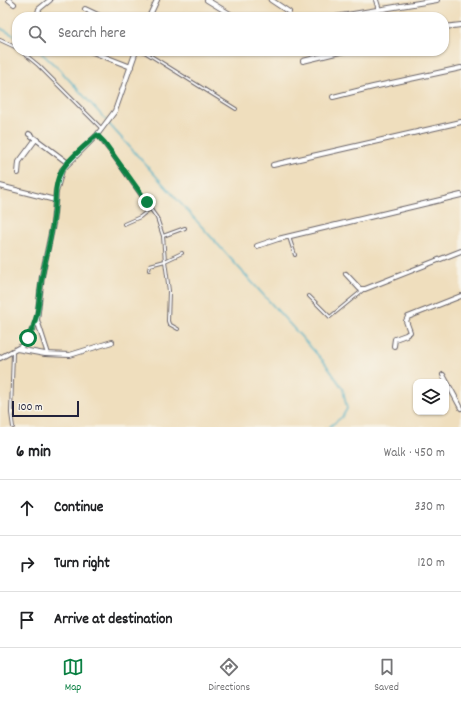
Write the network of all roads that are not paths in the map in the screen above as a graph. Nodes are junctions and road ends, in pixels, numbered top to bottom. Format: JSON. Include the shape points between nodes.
{"nodes":[{"id":1,"x":9,"y":0,"type":"edge"},
{"id":2,"x":50,"y":0,"type":"edge"},
{"id":3,"x":207,"y":0,"type":"edge"},
{"id":4,"x":271,"y":0,"type":"edge"},
{"id":5,"x":376,"y":0,"type":"edge"},
{"id":6,"x":437,"y":0,"type":"edge"},
{"id":7,"x":422,"y":1,"type":"edge"},
{"id":8,"x":156,"y":2,"type":"edge"},
{"id":9,"x":14,"y":4,"type":"dead end"},
{"id":10,"x":86,"y":9,"type":"dead end"},
{"id":11,"x":379,"y":10,"type":"junction"},
{"id":12,"x":39,"y":12,"type":"edge"},
{"id":13,"x":92,"y":12,"type":"edge"},
{"id":14,"x":152,"y":12,"type":"edge"},
{"id":15,"x":227,"y":12,"type":"edge"},
{"id":16,"x":289,"y":12,"type":"dead end"},
{"id":17,"x":367,"y":12,"type":"edge"},
{"id":18,"x":461,"y":25,"type":"edge"},
{"id":19,"x":449,"y":26,"type":"edge"},
{"id":20,"x":0,"y":40,"type":"edge"},
{"id":21,"x":12,"y":46,"type":"edge"},
{"id":22,"x":27,"y":56,"type":"edge"},
{"id":23,"x":103,"y":56,"type":"edge"},
{"id":24,"x":134,"y":56,"type":"edge"},
{"id":25,"x":151,"y":56,"type":"edge"},
{"id":26,"x":324,"y":56,"type":"edge"},
{"id":27,"x":303,"y":61,"type":"dead end"},
{"id":28,"x":131,"y":67,"type":"junction"},
{"id":29,"x":461,"y":68,"type":"edge"},
{"id":30,"x":334,"y":97,"type":"dead end"},
{"id":31,"x":236,"y":109,"type":"dead end"},
{"id":32,"x":461,"y":122,"type":"edge"},
{"id":33,"x":103,"y":128,"type":"junction"},
{"id":34,"x":29,"y":134,"type":"dead end"},
{"id":35,"x":97,"y":135,"type":"junction"},
{"id":36,"x":36,"y":139,"type":"junction"},
{"id":37,"x":68,"y":163,"type":"junction"},
{"id":38,"x":273,"y":165,"type":"dead end"},
{"id":39,"x":18,"y":173,"type":"dead end"},
{"id":40,"x":0,"y":186,"type":"edge"},
{"id":41,"x":461,"y":194,"type":"edge"},
{"id":42,"x":55,"y":200,"type":"junction"},
{"id":43,"x":151,"y":208,"type":"junction"},
{"id":44,"x":124,"y":224,"type":"dead end"},
{"id":45,"x":185,"y":228,"type":"dead end"},
{"id":46,"x":163,"y":236,"type":"junction"},
{"id":47,"x":289,"y":236,"type":"junction"},
{"id":48,"x":257,"y":246,"type":"dead end"},
{"id":49,"x":461,"y":251,"type":"edge"},
{"id":50,"x":182,"y":253,"type":"dead end"},
{"id":51,"x":295,"y":255,"type":"dead end"},
{"id":52,"x":165,"y":261,"type":"junction"},
{"id":53,"x":149,"y":270,"type":"dead end"},
{"id":54,"x":346,"y":274,"type":"dead end"},
{"id":55,"x":363,"y":290,"type":"junction"},
{"id":56,"x":309,"y":296,"type":"dead end"},
{"id":57,"x":461,"y":296,"type":"edge"},
{"id":58,"x":37,"y":320,"type":"junction"},
{"id":59,"x":178,"y":329,"type":"dead end"},
{"id":60,"x":112,"y":342,"type":"dead end"},
{"id":61,"x":394,"y":346,"type":"dead end"},
{"id":62,"x":15,"y":350,"type":"junction"},
{"id":63,"x":48,"y":354,"type":"junction"},
{"id":64,"x":0,"y":358,"type":"edge"},
{"id":65,"x":443,"y":376,"type":"dead end"},
{"id":66,"x":461,"y":408,"type":"edge"},
{"id":67,"x":13,"y":427,"type":"edge"}],
"edges":[{"from":1,"to":9,"type":"street"},
{"from":2,"to":12,"type":"street"},
{"from":3,"to":15,"type":"street"},
{"from":4,"to":16,"type":"street"},
{"from":5,"to":11,"type":"street"},
{"from":6,"to":7,"type":"street"},
{"from":7,"to":11,"type":"street"},
{"from":8,"to":14,"type":"street"},
{"from":10,"to":13,"type":"street"},
{"from":11,"to":17,"type":"street"},
{"from":18,"to":19,"type":"street"},
{"from":20,"to":21,"type":"lane"},
{"from":22,"to":33,"type":"lane"},
{"from":23,"to":28,"type":"street"},
{"from":24,"to":28,"type":"street"},
{"from":25,"to":31,"type":"lane"},
{"from":26,"to":27,"type":"street"},
{"from":28,"to":33,"type":"street","via":[[119,103]]},
{"from":29,"to":30,"type":"street"},
{"from":32,"to":38,"type":"street"},
{"from":33,"to":35,"type":"street"},
{"from":34,"to":36,"type":"street"},
{"from":35,"to":37,"type":"street"},
{"from":35,"to":43,"type":"lane"},
{"from":36,"to":37,"type":"street"},
{"from":36,"to":39,"type":"street","via":[[19,162]]},
{"from":37,"to":42,"type":"street","via":[[58,180]]},
{"from":40,"to":42,"type":"street"},
{"from":41,"to":47,"type":"street"},
{"from":42,"to":58,"type":"street"},
{"from":43,"to":44,"type":"lane","via":[[140,217]]},
{"from":43,"to":46,"type":"lane"},
{"from":45,"to":46,"type":"lane"},
{"from":46,"to":52,"type":"lane"},
{"from":47,"to":48,"type":"street"},
{"from":47,"to":51,"type":"lane"},
{"from":49,"to":55,"type":"street"},
{"from":50,"to":52,"type":"lane"},
{"from":52,"to":53,"type":"lane","via":[[150,265]]},
{"from":52,"to":59,"type":"lane","via":[[168,321]]},
{"from":54,"to":55,"type":"street","via":[[360,290]]},
{"from":55,"to":56,"type":"lane","via":[[330,317]]},
{"from":57,"to":61,"type":"street","via":[[408,317],[406,321],[410,332],[395,339]]},
{"from":58,"to":62,"type":"street","via":[[28,338]]},
{"from":58,"to":63,"type":"street"},
{"from":60,"to":63,"type":"street","via":[[75,354]]},
{"from":62,"to":63,"type":"street"},
{"from":62,"to":64,"type":"street"},
{"from":62,"to":67,"type":"lane","via":[[11,413]]},
{"from":65,"to":66,"type":"street"}]}
